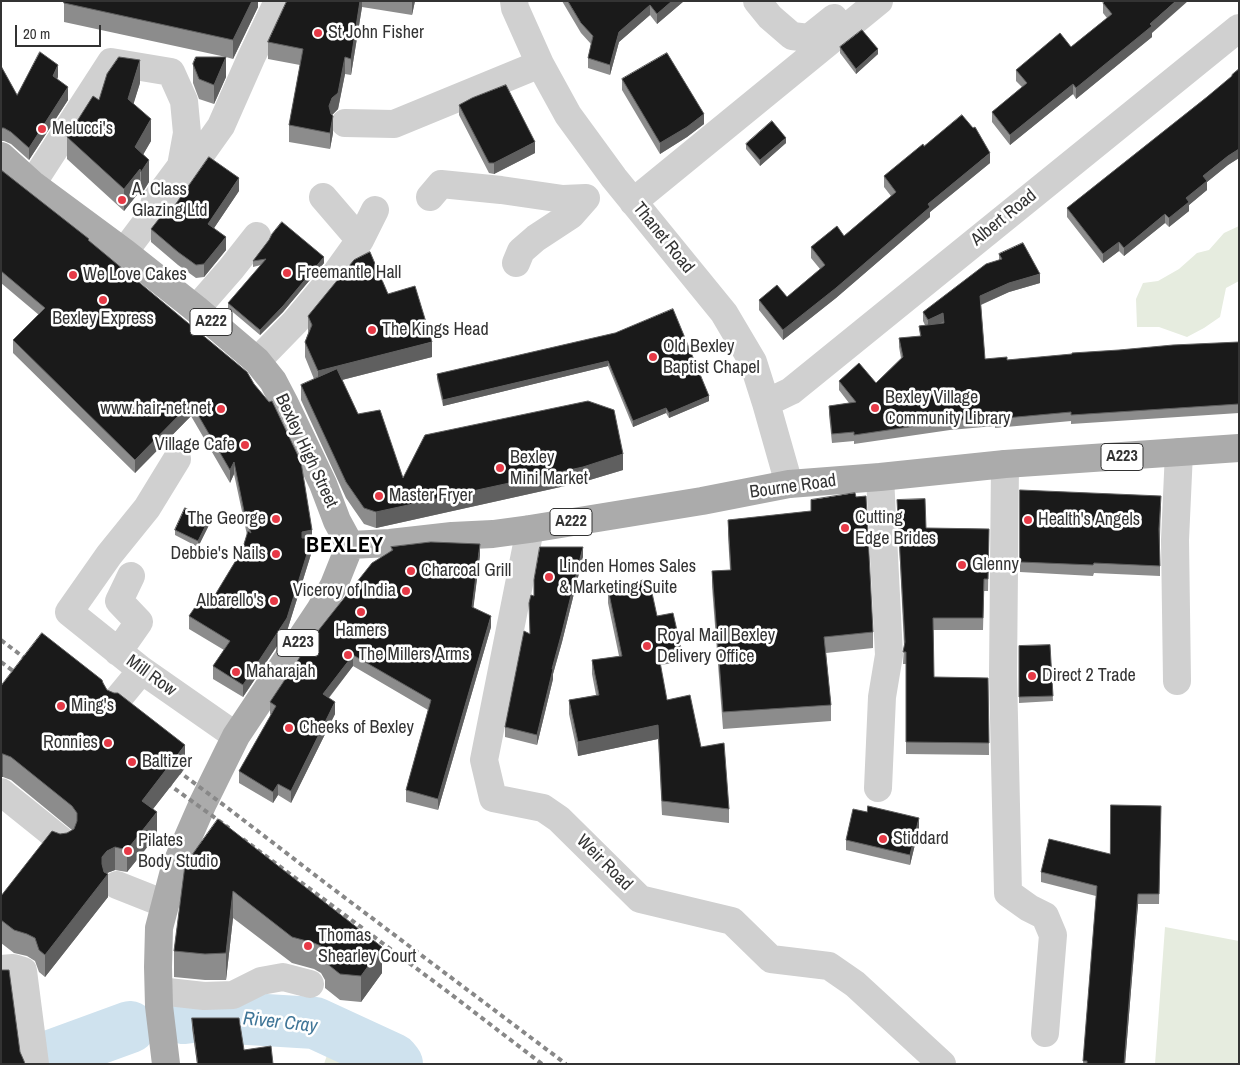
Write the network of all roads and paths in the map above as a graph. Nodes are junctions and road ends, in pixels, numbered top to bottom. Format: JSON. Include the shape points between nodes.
{"nodes":[{"id":1,"x":278,"y":1,"type":"edge"},
{"id":2,"x":514,"y":1,"type":"edge"},
{"id":3,"x":756,"y":1,"type":"edge"},
{"id":4,"x":854,"y":1,"type":"edge"},
{"id":5,"x":879,"y":1,"type":"edge"},
{"id":6,"x":1239,"y":28,"type":"edge"},
{"id":7,"x":540,"y":64,"type":"junction"},
{"id":8,"x":346,"y":123,"type":"dead end"},
{"id":9,"x":1,"y":156,"type":"edge"},
{"id":10,"x":614,"y":178,"type":"junction"},
{"id":11,"x":32,"y":184,"type":"junction"},
{"id":12,"x":323,"y":197,"type":"dead end"},
{"id":13,"x":430,"y":197,"type":"dead end"},
{"id":14,"x":586,"y":198,"type":"junction"},
{"id":15,"x":633,"y":202,"type":"junction"},
{"id":16,"x":375,"y":210,"type":"dead end"},
{"id":17,"x":151,"y":216,"type":"junction"},
{"id":18,"x":257,"y":236,"type":"dead end"},
{"id":19,"x":360,"y":240,"type":"junction"},
{"id":20,"x":124,"y":252,"type":"junction"},
{"id":21,"x":516,"y":263,"type":"dead end"},
{"id":22,"x":196,"y":309,"type":"junction"},
{"id":23,"x":257,"y":361,"type":"junction"},
{"id":24,"x":766,"y":404,"type":"junction"},
{"id":25,"x":1239,"y":448,"type":"edge"},
{"id":26,"x":1179,"y":452,"type":"junction"},
{"id":27,"x":177,"y":459,"type":"dead end"},
{"id":28,"x":1005,"y":464,"type":"junction"},
{"id":29,"x":880,"y":477,"type":"junction"},
{"id":30,"x":789,"y":484,"type":"junction"},
{"id":31,"x":530,"y":529,"type":"junction"},
{"id":32,"x":350,"y":545,"type":"junction"},
{"id":33,"x":131,"y":576,"type":"dead end"},
{"id":34,"x":118,"y":652,"type":"junction"},
{"id":35,"x":140,"y":669,"type":"junction"},
{"id":36,"x":1178,"y":681,"type":"dead end"},
{"id":37,"x":117,"y":700,"type":"edge"},
{"id":38,"x":236,"y":736,"type":"junction"},
{"id":39,"x":878,"y":788,"type":"dead end"},
{"id":40,"x":1,"y":792,"type":"edge"},
{"id":41,"x":62,"y":841,"type":"edge"},
{"id":42,"x":117,"y":885,"type":"dead end"},
{"id":43,"x":165,"y":904,"type":"junction"},
{"id":44,"x":1,"y":969,"type":"edge"},
{"id":45,"x":310,"y":984,"type":"dead end"},
{"id":46,"x":159,"y":999,"type":"junction"},
{"id":47,"x":1045,"y":1033,"type":"dead end"},
{"id":48,"x":165,"y":1053,"type":"edge"},
{"id":49,"x":35,"y":1064,"type":"edge"},
{"id":50,"x":942,"y":1064,"type":"edge"}],
"edges":[{"from":1,"to":17,"type":"street","via":[[220,126],[162,209]]},
{"from":2,"to":7,"type":"street","name":"Thanet Road"},
{"from":3,"to":4,"type":"street","via":[[792,36],[809,38]]},
{"from":5,"to":15,"type":"street"},
{"from":6,"to":24,"type":"street","name":"Albert Road","via":[[791,391]]},
{"from":7,"to":8,"type":"street","via":[[394,124]]},
{"from":7,"to":10,"type":"street","name":"Thanet Road","via":[[568,115]]},
{"from":9,"to":11,"type":"main road","name":"Bexley High Street","number":"A222"},
{"from":10,"to":14,"type":"street"},
{"from":10,"to":15,"type":"street","name":"Thanet Road"},
{"from":11,"to":17,"type":"street","via":[[111,62],[171,72],[184,101],[187,133],[181,166],[155,201]]},
{"from":11,"to":20,"type":"main road","name":"Bexley High Street","number":"A222"},
{"from":12,"to":19,"type":"street"},
{"from":13,"to":14,"type":"street","via":[[441,184],[563,199]]},
{"from":14,"to":21,"type":"street","via":[[571,215],[521,251]]},
{"from":15,"to":24,"type":"street","name":"Thanet Road","via":[[724,313],[753,362]]},
{"from":16,"to":19,"type":"street"},
{"from":17,"to":20,"type":"street"},
{"from":18,"to":22,"type":"street"},
{"from":19,"to":23,"type":"street","via":[[295,322]]},
{"from":20,"to":22,"type":"main road","name":"Bexley High Street","number":"A222"},
{"from":22,"to":23,"type":"main road","name":"Bexley High Street","number":"A222"},
{"from":23,"to":32,"type":"main road","name":"Bexley High Street","number":"A222","via":[[285,404]]},
{"from":24,"to":30,"type":"street","name":"Thanet Road"},
{"from":25,"to":26,"type":"main road","name":"Bourne Road","number":"A223"},
{"from":26,"to":28,"type":"main road","name":"Bourne Road","number":"A223"},
{"from":26,"to":36,"type":"street","via":[[1175,540]]},
{"from":27,"to":34,"type":"street","name":"Mill Row","via":[[147,508],[109,555],[70,612]]},
{"from":28,"to":29,"type":"main road","name":"Bourne Road","number":"A223"},
{"from":28,"to":47,"type":"street","via":[[1003,674],[1008,893],[1045,916],[1053,935]]},
{"from":29,"to":30,"type":"main road","name":"Bourne Road","number":"A223"},
{"from":29,"to":39,"type":"street","via":[[889,655],[882,696]]},
{"from":30,"to":31,"type":"main road","name":"Bourne Road","number":"A222"},
{"from":31,"to":32,"type":"main road","name":"Bourne Road","number":"A222"},
{"from":31,"to":50,"type":"street","name":"Weir Road","via":[[484,760],[494,798],[543,808],[559,819],[640,899],[732,921],[771,959],[829,966],[855,984]]},
{"from":32,"to":38,"type":"main road","number":"A223","via":[[320,610]]},
{"from":33,"to":34,"type":"street","via":[[119,601],[139,622]]},
{"from":34,"to":35,"type":"street","name":"Mill Row"},
{"from":35,"to":37,"type":"street"},
{"from":35,"to":38,"type":"street","name":"Mill Row"},
{"from":38,"to":43,"type":"main road","number":"A223","via":[[175,867]]},
{"from":40,"to":41,"type":"street"},
{"from":42,"to":43,"type":"street"},
{"from":43,"to":46,"type":"main road","number":"A223","via":[[159,928]]},
{"from":44,"to":49,"type":"street","via":[[23,971]]},
{"from":45,"to":46,"type":"street","via":[[283,977],[260,981],[233,995]]},
{"from":46,"to":48,"type":"main road","number":"A223"}]}
